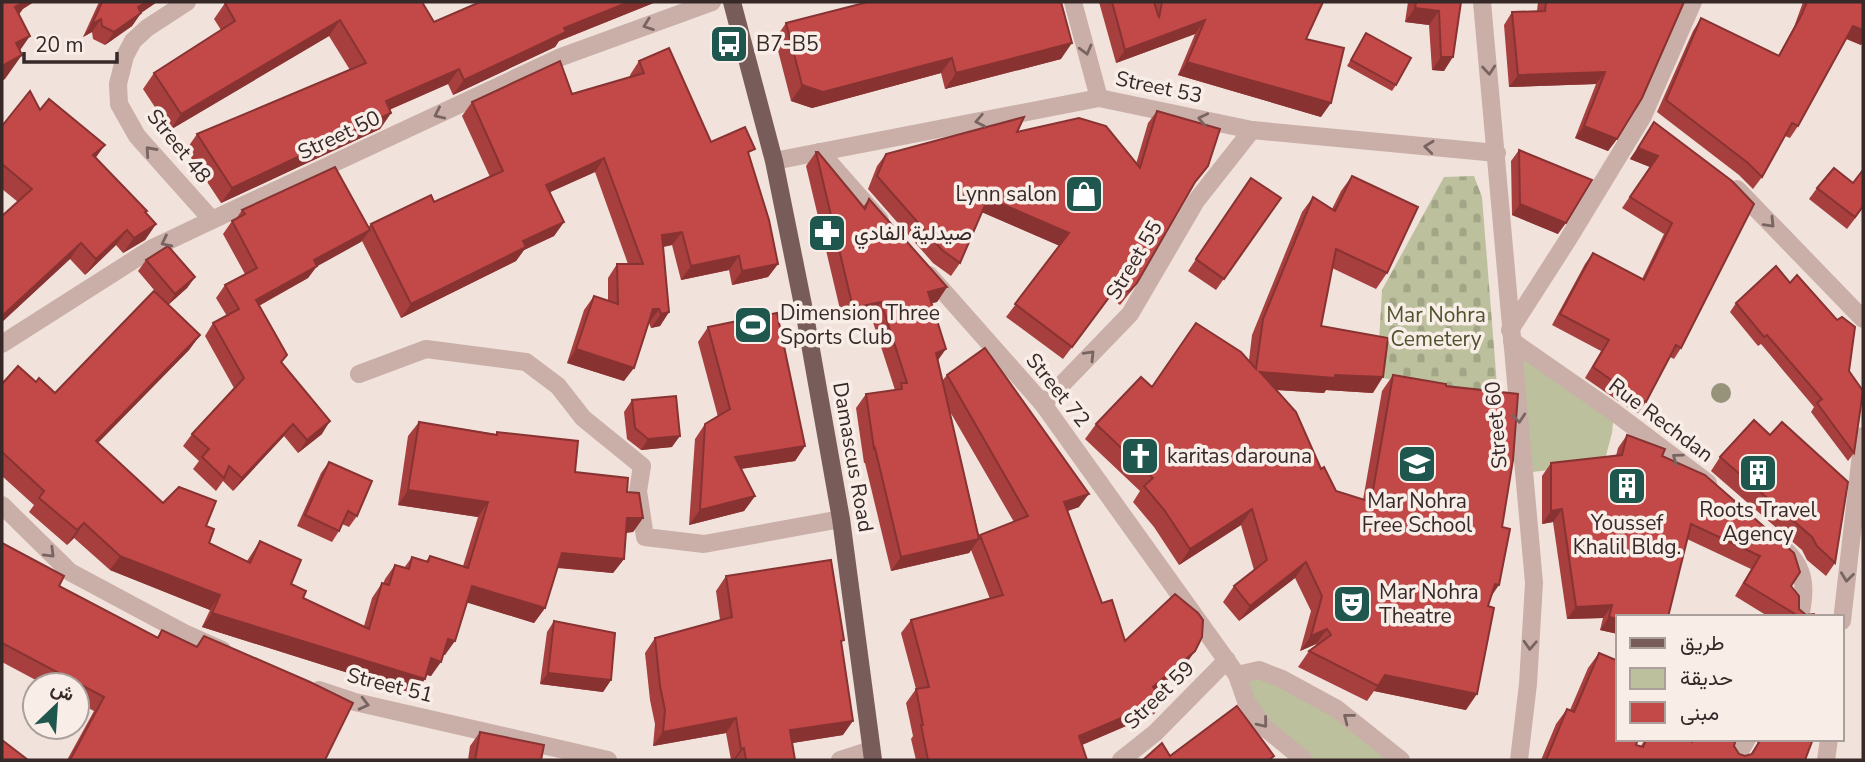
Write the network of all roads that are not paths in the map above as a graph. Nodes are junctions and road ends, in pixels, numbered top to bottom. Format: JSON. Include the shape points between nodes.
{"nodes":[{"id":1,"x":187,"y":2,"type":"edge"},
{"id":2,"x":712,"y":2,"type":"edge"},
{"id":3,"x":732,"y":2,"type":"edge"},
{"id":4,"x":1073,"y":2,"type":"edge"},
{"id":5,"x":1482,"y":2,"type":"edge"},
{"id":6,"x":1693,"y":2,"type":"edge"},
{"id":7,"x":1099,"y":98,"type":"junction"},
{"id":8,"x":1252,"y":130,"type":"junction"},
{"id":9,"x":820,"y":152,"type":"junction"},
{"id":10,"x":1497,"y":153,"type":"junction"},
{"id":11,"x":774,"y":161,"type":"junction"},
{"id":12,"x":1722,"y":177,"type":"edge"},
{"id":13,"x":212,"y":220,"type":"junction"},
{"id":14,"x":891,"y":232,"type":"edge"},
{"id":15,"x":918,"y":262,"type":"edge"},
{"id":16,"x":1863,"y":319,"type":"edge"},
{"id":17,"x":1511,"y":335,"type":"junction"},
{"id":18,"x":2,"y":344,"type":"edge"},
{"id":19,"x":359,"y":374,"type":"dead end"},
{"id":20,"x":1043,"y":404,"type":"junction"},
{"id":21,"x":1863,"y":436,"type":"edge"},
{"id":22,"x":1725,"y":498,"type":"edge"},
{"id":23,"x":2,"y":505,"type":"edge"},
{"id":24,"x":841,"y":519,"type":"junction"},
{"id":25,"x":1775,"y":542,"type":"edge"},
{"id":26,"x":1800,"y":615,"type":"edge"},
{"id":27,"x":1843,"y":615,"type":"edge"},
{"id":28,"x":234,"y":655,"type":"edge"},
{"id":29,"x":1232,"y":667,"type":"junction"},
{"id":30,"x":297,"y":683,"type":"edge"},
{"id":31,"x":1746,"y":741,"type":"edge"},
{"id":32,"x":1829,"y":741,"type":"edge"},
{"id":33,"x":872,"y":755,"type":"edge"},
{"id":34,"x":608,"y":760,"type":"edge"},
{"id":35,"x":840,"y":760,"type":"edge"},
{"id":36,"x":1121,"y":760,"type":"edge"},
{"id":37,"x":1304,"y":760,"type":"edge"},
{"id":38,"x":1401,"y":760,"type":"edge"},
{"id":39,"x":1519,"y":760,"type":"edge"},
{"id":40,"x":1735,"y":760,"type":"edge"},
{"id":41,"x":1826,"y":760,"type":"edge"}],
"edges":[{"from":13,"to":1,"type":"street","name":"Street 48","one_way":true,"via":[[137,136],[118,104],[118,84],[133,41]]},
{"from":2,"to":13,"type":"street","name":"Street 50","one_way":true,"via":[[562,57]]},
{"from":3,"to":11,"type":"main road","name":"Damascus Road"},
{"from":4,"to":7,"type":"street","one_way":true},
{"from":5,"to":10,"type":"street","name":"Street 60","one_way":true},
{"from":6,"to":17,"type":"street","via":[[1648,120]]},
{"from":8,"to":7,"type":"street","name":"Street 53","one_way":true},
{"from":7,"to":9,"type":"street","name":"Street 53","one_way":true},
{"from":10,"to":8,"type":"street","name":"Street 53","one_way":true},
{"from":20,"to":8,"type":"street","name":"Street 55","one_way":true,"via":[[1130,314],[1195,201]]},
{"from":9,"to":11,"type":"street","name":"Street 53"},
{"from":9,"to":14,"type":"street"},
{"from":10,"to":17,"type":"street","name":"Street 60"},
{"from":11,"to":24,"type":"main road","name":"Damascus Road"},
{"from":12,"to":16,"type":"street","one_way":true},
{"from":13,"to":18,"type":"street","name":"Street 50","one_way":true,"via":[[151,249]]},
{"from":15,"to":20,"type":"street","name":"Street 72"},
{"from":22,"to":17,"type":"street","name":"Rue Rechdan","one_way":true},
{"from":17,"to":39,"type":"street","name":"Street 60","one_way":true,"via":[[1534,583]]},
{"from":19,"to":24,"type":"street","via":[[426,349],[526,362],[558,386],[583,418],[642,466],[638,491],[645,537],[704,544]]},
{"from":20,"to":29,"type":"street","name":"Street 72"},
{"from":21,"to":27,"type":"street","one_way":true},
{"from":23,"to":28,"type":"street","one_way":true,"via":[[70,572]]},
{"from":24,"to":33,"type":"main road","name":"Damascus Road"},
{"from":25,"to":26,"type":"street","via":[[1795,559],[1803,579]]},
{"from":29,"to":36,"type":"street","name":"Street 59"},
{"from":29,"to":37,"type":"street","name":"Street 72","one_way":true,"via":[[1264,727]]},
{"from":38,"to":29,"type":"street","one_way":true,"via":[[1337,709],[1282,679]]},
{"from":30,"to":34,"type":"street","name":"Street 51","one_way":true,"via":[[355,702]]},
{"from":31,"to":40,"type":"street"},
{"from":32,"to":41,"type":"street"},
{"from":33,"to":35,"type":"street"}]}
